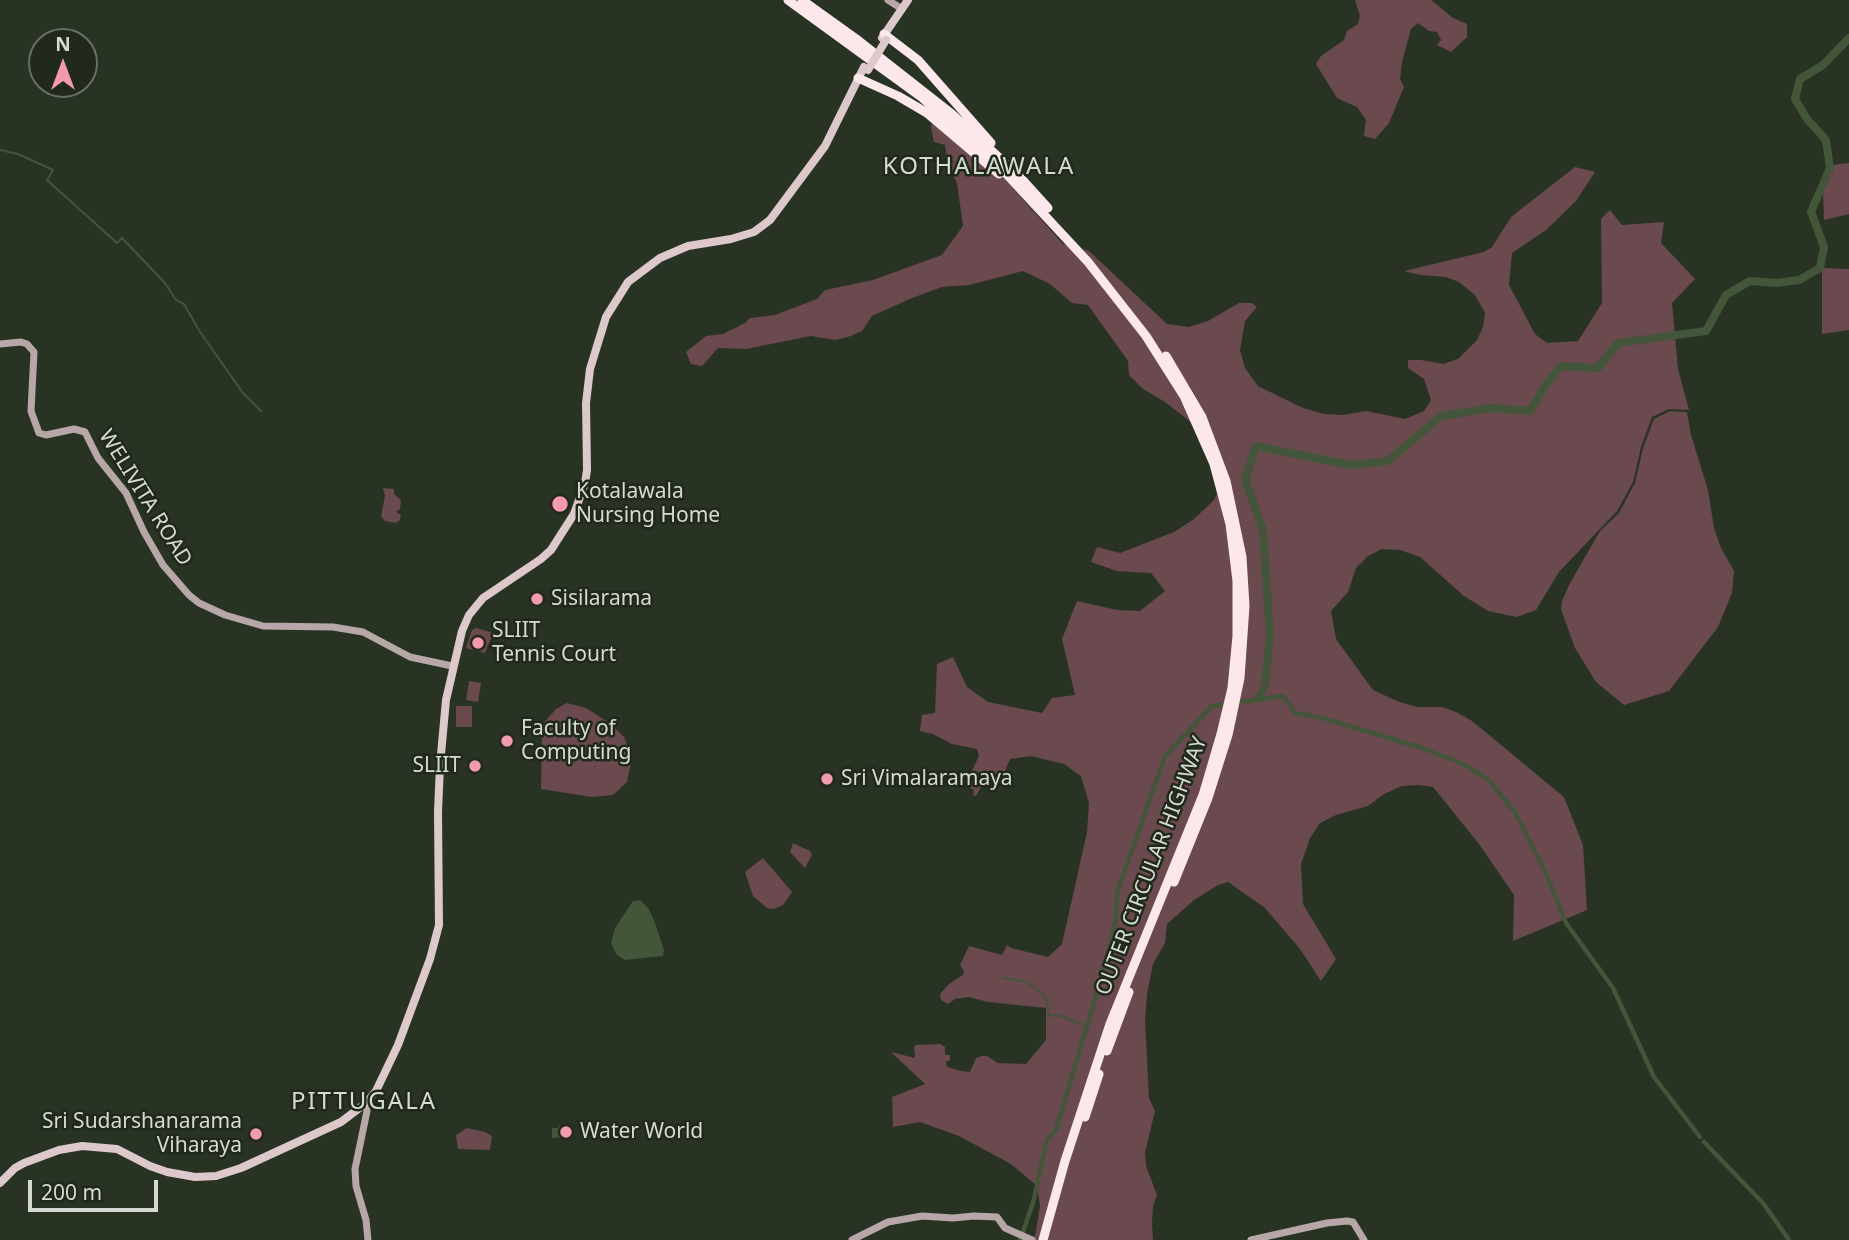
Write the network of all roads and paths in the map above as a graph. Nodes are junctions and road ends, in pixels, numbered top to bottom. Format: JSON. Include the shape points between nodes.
{"nodes":[{"id":1,"x":788,"y":0,"type":"edge"},
{"id":2,"x":802,"y":0,"type":"edge"},
{"id":3,"x":888,"y":0,"type":"edge"},
{"id":4,"x":908,"y":0,"type":"edge"},
{"id":5,"x":900,"y":12,"type":"junction"},
{"id":6,"x":885,"y":37,"type":"junction"},
{"id":7,"x":860,"y":79,"type":"junction"},
{"id":8,"x":1019,"y":176,"type":"junction"},
{"id":9,"x":1046,"y":214,"type":"junction"},
{"id":10,"x":1070,"y":238,"type":"junction"},
{"id":11,"x":0,"y":344,"type":"edge"},
{"id":12,"x":452,"y":666,"type":"junction"},
{"id":13,"x":366,"y":1103,"type":"junction"},
{"id":14,"x":0,"y":1183,"type":"edge"},
{"id":15,"x":368,"y":1240,"type":"edge"},
{"id":16,"x":852,"y":1240,"type":"edge"},
{"id":17,"x":1032,"y":1240,"type":"edge"},
{"id":18,"x":1043,"y":1240,"type":"edge"},
{"id":19,"x":1049,"y":1240,"type":"edge"},
{"id":20,"x":1251,"y":1240,"type":"edge"},
{"id":21,"x":1364,"y":1240,"type":"edge"}],
"edges":[{"from":1,"to":9,"type":"highway","name":"OUTER CIRCULAR HIGHWAY","via":[[920,96]]},
{"from":2,"to":8,"type":"highway","name":"OUTER CIRCULAR HIGHWAY","via":[[925,91]]},
{"from":3,"to":5,"type":"street"},
{"from":4,"to":5,"type":"main road"},
{"from":5,"to":6,"type":"main road"},
{"from":6,"to":7,"type":"main road","bridge":true},
{"from":6,"to":8,"type":"highway","via":[[918,60]]},
{"from":7,"to":9,"type":"highway","via":[[927,113]]},
{"from":7,"to":12,"type":"main road","via":[[825,146],[770,220],[747,234],[688,246],[660,258],[631,278],[614,301],[590,369],[587,470],[574,514],[541,559],[475,607]]},
{"from":8,"to":10,"type":"highway","name":"OUTER CIRCULAR HIGHWAY"},
{"from":9,"to":10,"type":"highway","name":"OUTER CIRCULAR HIGHWAY"},
{"from":10,"to":18,"type":"highway","name":"OUTER CIRCULAR HIGHWAY","via":[[1146,336],[1196,421],[1226,505],[1238,606],[1233,676],[1217,750],[1110,1024]]},
{"from":10,"to":19,"type":"highway","name":"OUTER CIRCULAR HIGHWAY","via":[[1151,333],[1202,417],[1236,522],[1245,616],[1240,678],[1223,752],[1109,1046]]},
{"from":11,"to":12,"type":"street","name":"WELIVITA ROAD","via":[[21,342],[32,347],[31,411],[41,435],[66,429],[85,432],[97,458],[126,493],[163,565],[199,603],[263,626],[353,630],[410,657]]},
{"from":12,"to":13,"type":"main road","via":[[439,774],[438,929],[394,1056]]},
{"from":13,"to":14,"type":"main road","via":[[331,1127],[216,1177],[167,1172],[117,1149],[82,1146],[24,1163]]},
{"from":13,"to":15,"type":"street","via":[[355,1169]]},
{"from":16,"to":17,"type":"street","via":[[888,1222],[922,1216],[993,1216],[1014,1234]]},
{"from":20,"to":21,"type":"street","via":[[1347,1221],[1353,1222]]}]}
